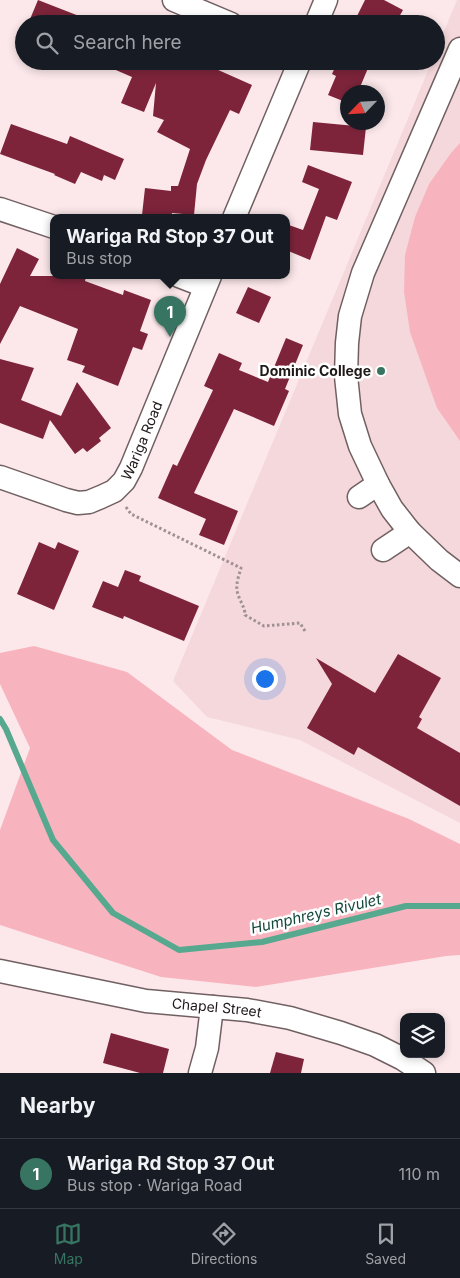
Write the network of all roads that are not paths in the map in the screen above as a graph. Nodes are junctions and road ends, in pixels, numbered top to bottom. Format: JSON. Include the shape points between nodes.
{"nodes":[{"id":1,"x":174,"y":0,"type":"edge"},
{"id":2,"x":326,"y":0,"type":"edge"},
{"id":3,"x":209,"y":15,"type":"edge"},
{"id":4,"x":320,"y":15,"type":"edge"},
{"id":5,"x":460,"y":50,"type":"edge"},
{"id":6,"x":296,"y":70,"type":"edge"},
{"id":7,"x":0,"y":209,"type":"edge"},
{"id":8,"x":236,"y":214,"type":"edge"},
{"id":9,"x":50,"y":226,"type":"edge"},
{"id":10,"x":208,"y":281,"type":"edge"},
{"id":11,"x":0,"y":477,"type":"edge"},
{"id":12,"x":378,"y":484,"type":"junction"},
{"id":13,"x":359,"y":498,"type":"dead end"},
{"id":14,"x":410,"y":532,"type":"junction"},
{"id":15,"x":383,"y":550,"type":"dead end"},
{"id":16,"x":460,"y":576,"type":"edge"},
{"id":17,"x":0,"y":971,"type":"edge"},
{"id":18,"x":212,"y":1007,"type":"junction"},
{"id":19,"x":200,"y":1073,"type":"edge"},
{"id":20,"x":424,"y":1073,"type":"edge"}],
"edges":[{"from":1,"to":3,"type":"street"},
{"from":2,"to":4,"type":"street"},
{"from":5,"to":12,"type":"street","via":[[363,273],[350,316],[346,376],[350,414],[360,446]]},
{"from":6,"to":8,"type":"street"},
{"from":7,"to":9,"type":"street"},
{"from":10,"to":11,"type":"street","name":"Wariga Road","via":[[124,481],[101,497],[78,503]]},
{"from":12,"to":13,"type":"street"},
{"from":12,"to":14,"type":"street"},
{"from":14,"to":15,"type":"street"},
{"from":14,"to":16,"type":"street"},
{"from":17,"to":18,"type":"street","name":"Chapel Street","via":[[146,1001]]},
{"from":18,"to":19,"type":"street"},
{"from":18,"to":20,"type":"street","name":"Chapel Street","via":[[290,1018],[341,1032],[375,1045]]}]}
